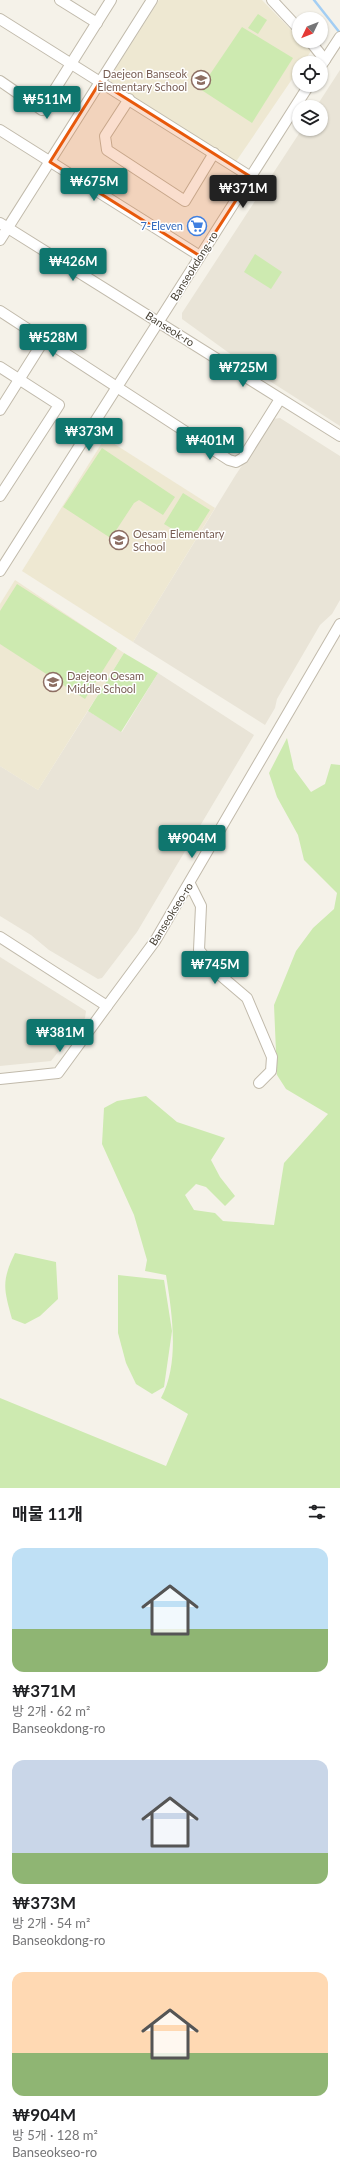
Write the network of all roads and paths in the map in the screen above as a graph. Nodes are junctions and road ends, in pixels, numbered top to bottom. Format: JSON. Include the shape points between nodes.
{"nodes":[{"id":1,"x":60,"y":0,"type":"edge"},
{"id":2,"x":111,"y":0,"type":"edge"},
{"id":3,"x":272,"y":0,"type":"edge"},
{"id":4,"x":149,"y":1,"type":"edge"},
{"id":5,"x":0,"y":19,"type":"edge"},
{"id":6,"x":292,"y":21,"type":"edge"},
{"id":7,"x":96,"y":23,"type":"junction"},
{"id":8,"x":340,"y":37,"type":"edge"},
{"id":9,"x":328,"y":56,"type":"edge"},
{"id":10,"x":72,"y":63,"type":"junction"},
{"id":11,"x":0,"y":82,"type":"edge"},
{"id":12,"x":100,"y":82,"type":"junction"},
{"id":13,"x":305,"y":92,"type":"edge"},
{"id":14,"x":129,"y":99,"type":"junction"},
{"id":15,"x":0,"y":130,"type":"edge"},
{"id":16,"x":214,"y":153,"type":"junction"},
{"id":17,"x":50,"y":162,"type":"junction"},
{"id":18,"x":251,"y":177,"type":"junction"},
{"id":19,"x":4,"y":226,"type":"edge"},
{"id":20,"x":0,"y":240,"type":"edge"},
{"id":21,"x":200,"y":256,"type":"junction"},
{"id":22,"x":0,"y":311,"type":"edge"},
{"id":23,"x":159,"y":322,"type":"junction"},
{"id":24,"x":44,"y":340,"type":"junction"},
{"id":25,"x":0,"y":367,"type":"edge"},
{"id":26,"x":19,"y":379,"type":"junction"},
{"id":27,"x":117,"y":387,"type":"junction"},
{"id":28,"x":280,"y":399,"type":"junction"},
{"id":29,"x":0,"y":410,"type":"edge"},
{"id":30,"x":340,"y":436,"type":"edge"},
{"id":31,"x":0,"y":496,"type":"edge"},
{"id":32,"x":1,"y":567,"type":"edge"},
{"id":33,"x":340,"y":624,"type":"edge"},
{"id":34,"x":190,"y":884,"type":"junction"},
{"id":35,"x":0,"y":937,"type":"edge"},
{"id":36,"x":107,"y":1006,"type":"junction"},
{"id":37,"x":0,"y":1079,"type":"edge"},
{"id":38,"x":258,"y":1083,"type":"dead end"}],
"edges":[{"from":1,"to":7,"type":"street"},
{"from":2,"to":7,"type":"street"},
{"from":3,"to":6,"type":"street"},
{"from":4,"to":12,"type":"street"},
{"from":5,"to":10,"type":"street"},
{"from":7,"to":10,"type":"street"},
{"from":8,"to":9,"type":"street"},
{"from":10,"to":11,"type":"street","via":[[42,110]]},
{"from":10,"to":12,"type":"street"},
{"from":12,"to":14,"type":"street"},
{"from":12,"to":17,"type":"street"},
{"from":13,"to":18,"type":"street","name":"Banseokdong-ro"},
{"from":14,"to":16,"type":"street"},
{"from":14,"to":16,"type":"street","via":[[105,136],[107,150],[185,201]]},
{"from":15,"to":17,"type":"street"},
{"from":16,"to":18,"type":"street"},
{"from":17,"to":19,"type":"street"},
{"from":17,"to":21,"type":"street"},
{"from":18,"to":21,"type":"street","name":"Banseokdong-ro"},
{"from":19,"to":20,"type":"street"},
{"from":19,"to":23,"type":"street","name":"Banseok-ro"},
{"from":21,"to":23,"type":"street","name":"Banseokdong-ro"},
{"from":22,"to":24,"type":"street"},
{"from":23,"to":27,"type":"street","name":"Banseokdong-ro"},
{"from":23,"to":28,"type":"street","name":"Banseok-ro"},
{"from":24,"to":26,"type":"street"},
{"from":24,"to":27,"type":"street"},
{"from":25,"to":26,"type":"street"},
{"from":26,"to":29,"type":"street"},
{"from":26,"to":31,"type":"street","via":[[59,405]]},
{"from":27,"to":28,"type":"street","via":[[229,460],[236,462],[243,458]]},
{"from":27,"to":32,"type":"street","name":"Banseokdong-ro"},
{"from":28,"to":30,"type":"street","name":"Banseok-ro"},
{"from":33,"to":34,"type":"street","name":"Banseokseo-ro"},
{"from":34,"to":36,"type":"street","name":"Banseokseo-ro","via":[[155,941]]},
{"from":34,"to":38,"type":"street","via":[[201,906],[199,950],[220,975],[247,998],[272,1057],[271,1071]]},
{"from":35,"to":36,"type":"street"},
{"from":36,"to":37,"type":"street","name":"Banseokseo-ro","via":[[58,1073]]}]}
